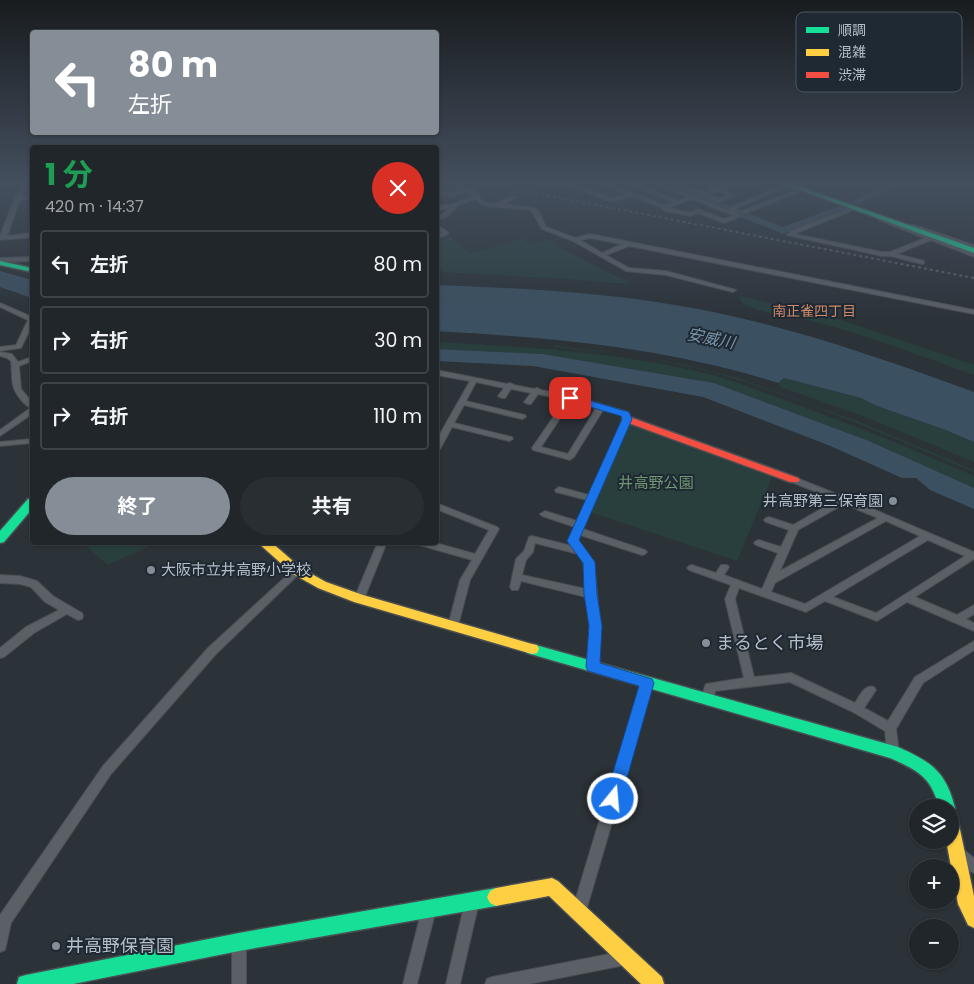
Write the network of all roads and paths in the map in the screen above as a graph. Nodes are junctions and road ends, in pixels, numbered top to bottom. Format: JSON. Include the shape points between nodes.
{"nodes":[{"id":1,"x":442,"y":230,"type":"edge"},
{"id":2,"x":549,"y":230,"type":"edge"},
{"id":3,"x":798,"y":230,"type":"edge"},
{"id":4,"x":908,"y":230,"type":"edge"},
{"id":5,"x":918,"y":230,"type":"edge"},
{"id":6,"x":30,"y":235,"type":"edge"},
{"id":7,"x":439,"y":236,"type":"edge"},
{"id":8,"x":2,"y":238,"type":"edge"},
{"id":9,"x":929,"y":239,"type":"junction"},
{"id":10,"x":575,"y":240,"type":"junction"},
{"id":11,"x":629,"y":244,"type":"junction"},
{"id":12,"x":974,"y":249,"type":"edge"},
{"id":13,"x":891,"y":254,"type":"junction"},
{"id":14,"x":602,"y":255,"type":"junction"},
{"id":15,"x":974,"y":255,"type":"edge"},
{"id":16,"x":30,"y":259,"type":"edge"},
{"id":17,"x":0,"y":261,"type":"edge"},
{"id":18,"x":922,"y":262,"type":"dead end"},
{"id":19,"x":30,"y":269,"type":"edge"},
{"id":20,"x":733,"y":290,"type":"dead end"},
{"id":21,"x":0,"y":305,"type":"edge"},
{"id":22,"x":974,"y":312,"type":"edge"},
{"id":23,"x":30,"y":318,"type":"edge"},
{"id":24,"x":30,"y":323,"type":"edge"},
{"id":25,"x":0,"y":349,"type":"edge"},
{"id":26,"x":0,"y":354,"type":"edge"},
{"id":27,"x":30,"y":360,"type":"edge"},
{"id":28,"x":15,"y":365,"type":"junction"},
{"id":29,"x":439,"y":374,"type":"edge"},
{"id":30,"x":474,"y":380,"type":"junction"},
{"id":31,"x":510,"y":385,"type":"junction"},
{"id":32,"x":537,"y":390,"type":"junction"},
{"id":33,"x":502,"y":396,"type":"dead end"},
{"id":34,"x":570,"y":398,"type":"junction"},
{"id":35,"x":462,"y":402,"type":"junction"},
{"id":36,"x":528,"y":402,"type":"dead end"},
{"id":37,"x":30,"y":404,"type":"edge"},
{"id":38,"x":600,"y":406,"type":"junction"},
{"id":39,"x":30,"y":412,"type":"edge"},
{"id":40,"x":522,"y":417,"type":"dead end"},
{"id":41,"x":627,"y":419,"type":"junction"},
{"id":42,"x":450,"y":424,"type":"junction"},
{"id":43,"x":0,"y":434,"type":"edge"},
{"id":44,"x":509,"y":439,"type":"dead end"},
{"id":45,"x":30,"y":442,"type":"edge"},
{"id":46,"x":0,"y":444,"type":"edge"},
{"id":47,"x":439,"y":444,"type":"edge"},
{"id":48,"x":794,"y":480,"type":"joint"},
{"id":49,"x":560,"y":490,"type":"dead end"},
{"id":50,"x":592,"y":499,"type":"junction"},
{"id":51,"x":844,"y":500,"type":"junction"},
{"id":52,"x":30,"y":504,"type":"edge"},
{"id":53,"x":439,"y":507,"type":"edge"},
{"id":54,"x":545,"y":514,"type":"dead end"},
{"id":55,"x":885,"y":518,"type":"junction"},
{"id":56,"x":769,"y":520,"type":"dead end"},
{"id":57,"x":579,"y":528,"type":"junction"},
{"id":58,"x":794,"y":528,"type":"junction"},
{"id":59,"x":927,"y":536,"type":"junction"},
{"id":60,"x":0,"y":539,"type":"edge"},
{"id":61,"x":759,"y":543,"type":"dead end"},
{"id":62,"x":267,"y":545,"type":"edge"},
{"id":63,"x":382,"y":545,"type":"edge"},
{"id":64,"x":430,"y":545,"type":"edge"},
{"id":65,"x":784,"y":551,"type":"junction"},
{"id":66,"x":582,"y":552,"type":"junction"},
{"id":67,"x":642,"y":552,"type":"dead end"},
{"id":68,"x":973,"y":556,"type":"edge"},
{"id":69,"x":476,"y":558,"type":"junction"},
{"id":70,"x":724,"y":567,"type":"dead end"},
{"id":71,"x":692,"y":568,"type":"dead end"},
{"id":72,"x":297,"y":571,"type":"junction"},
{"id":73,"x":718,"y":577,"type":"junction"},
{"id":74,"x":0,"y":579,"type":"edge"},
{"id":75,"x":770,"y":581,"type":"junction"},
{"id":76,"x":736,"y":584,"type":"junction"},
{"id":77,"x":591,"y":594,"type":"junction"},
{"id":78,"x":765,"y":594,"type":"junction"},
{"id":79,"x":824,"y":597,"type":"junction"},
{"id":80,"x":359,"y":598,"type":"junction"},
{"id":81,"x":907,"y":598,"type":"junction"},
{"id":82,"x":974,"y":609,"type":"edge"},
{"id":83,"x":67,"y":610,"type":"junction"},
{"id":84,"x":78,"y":616,"type":"dead end"},
{"id":85,"x":958,"y":620,"type":"junction"},
{"id":86,"x":453,"y":626,"type":"junction"},
{"id":87,"x":974,"y":627,"type":"edge"},
{"id":88,"x":974,"y":645,"type":"edge"},
{"id":89,"x":0,"y":654,"type":"edge"},
{"id":90,"x":593,"y":667,"type":"junction"},
{"id":91,"x":750,"y":682,"type":"junction"},
{"id":92,"x":647,"y":683,"type":"junction"},
{"id":93,"x":870,"y":690,"type":"dead end"},
{"id":94,"x":708,"y":701,"type":"junction"},
{"id":95,"x":858,"y":709,"type":"junction"},
{"id":96,"x":890,"y":728,"type":"junction"},
{"id":97,"x":892,"y":752,"type":"junction"},
{"id":98,"x":945,"y":799,"type":"edge"},
{"id":99,"x":956,"y":849,"type":"edge"},
{"id":100,"x":957,"y":853,"type":"junction"},
{"id":101,"x":974,"y":867,"type":"edge"},
{"id":102,"x":472,"y":902,"type":"junction"},
{"id":103,"x":429,"y":909,"type":"junction"},
{"id":104,"x":579,"y":911,"type":"junction"},
{"id":105,"x":974,"y":919,"type":"edge"},
{"id":106,"x":239,"y":942,"type":"junction"},
{"id":107,"x":0,"y":945,"type":"edge"},
{"id":108,"x":626,"y":958,"type":"junction"},
{"id":109,"x":26,"y":984,"type":"edge"},
{"id":110,"x":239,"y":984,"type":"edge"},
{"id":111,"x":410,"y":984,"type":"edge"},
{"id":112,"x":453,"y":984,"type":"edge"},
{"id":113,"x":492,"y":984,"type":"edge"},
{"id":114,"x":655,"y":984,"type":"edge"}],
"edges":[{"from":1,"to":7,"type":"street","via":[[446,233]]},
{"from":2,"to":10,"type":"street"},
{"from":3,"to":13,"type":"street","via":[[790,235]]},
{"from":4,"to":9,"type":"street"},
{"from":5,"to":12,"type":"street"},
{"from":6,"to":8,"type":"street"},
{"from":9,"to":13,"type":"street"},
{"from":9,"to":15,"type":"street"},
{"from":10,"to":11,"type":"street","via":[[590,236]]},
{"from":10,"to":14,"type":"street"},
{"from":11,"to":14,"type":"street"},
{"from":11,"to":22,"type":"street"},
{"from":13,"to":18,"type":"street"},
{"from":14,"to":20,"type":"street","via":[[628,270],[670,274]]},
{"from":16,"to":17,"type":"street"},
{"from":17,"to":19,"type":"street"},
{"from":21,"to":23,"type":"street"},
{"from":24,"to":25,"type":"street","via":[[19,346]]},
{"from":26,"to":28,"type":"street","via":[[10,356]]},
{"from":27,"to":28,"type":"street"},
{"from":28,"to":37,"type":"street","via":[[15,386]]},
{"from":29,"to":30,"type":"street"},
{"from":30,"to":31,"type":"street"},
{"from":30,"to":35,"type":"street"},
{"from":31,"to":32,"type":"street"},
{"from":31,"to":33,"type":"street"},
{"from":32,"to":34,"type":"street"},
{"from":32,"to":36,"type":"street"},
{"from":34,"to":38,"type":"street"},
{"from":34,"to":38,"type":"street","via":[[536,448],[570,456]]},
{"from":35,"to":40,"type":"street"},
{"from":35,"to":42,"type":"street"},
{"from":38,"to":41,"type":"street","via":[[625,414]]},
{"from":39,"to":43,"type":"street"},
{"from":41,"to":48,"type":"street"},
{"from":41,"to":50,"type":"street"},
{"from":42,"to":44,"type":"street"},
{"from":42,"to":47,"type":"street"},
{"from":45,"to":46,"type":"street"},
{"from":48,"to":51,"type":"street"},
{"from":49,"to":50,"type":"street"},
{"from":50,"to":57,"type":"street"},
{"from":51,"to":55,"type":"street"},
{"from":51,"to":58,"type":"street"},
{"from":52,"to":60,"type":"street"},
{"from":53,"to":69,"type":"street","via":[[494,529]]},
{"from":54,"to":57,"type":"street"},
{"from":55,"to":59,"type":"street"},
{"from":55,"to":75,"type":"street"},
{"from":56,"to":58,"type":"street"},
{"from":57,"to":66,"type":"street","via":[[573,541]]},
{"from":57,"to":67,"type":"street"},
{"from":58,"to":65,"type":"street"},
{"from":59,"to":68,"type":"street"},
{"from":59,"to":79,"type":"street"},
{"from":61,"to":65,"type":"street"},
{"from":62,"to":72,"type":"street"},
{"from":63,"to":80,"type":"street"},
{"from":64,"to":69,"type":"street"},
{"from":65,"to":75,"type":"street"},
{"from":66,"to":77,"type":"street","via":[[589,562]]},
{"from":66,"to":77,"type":"street","via":[[532,539],[528,552],[521,559],[516,582]]},
{"from":68,"to":81,"type":"street"},
{"from":69,"to":86,"type":"street","via":[[465,580]]},
{"from":70,"to":73,"type":"street"},
{"from":71,"to":73,"type":"street"},
{"from":72,"to":80,"type":"street","via":[[322,585]]},
{"from":72,"to":107,"type":"street","via":[[212,651],[107,770],[5,920]]},
{"from":73,"to":76,"type":"street"},
{"from":74,"to":83,"type":"street","via":[[34,584]]},
{"from":75,"to":78,"type":"street"},
{"from":76,"to":78,"type":"street"},
{"from":76,"to":91,"type":"street","via":[[730,599]]},
{"from":77,"to":90,"type":"street","via":[[595,626]]},
{"from":78,"to":79,"type":"street","via":[[806,608]]},
{"from":79,"to":81,"type":"street","via":[[877,617]]},
{"from":80,"to":86,"type":"street"},
{"from":81,"to":85,"type":"street"},
{"from":82,"to":85,"type":"street"},
{"from":83,"to":84,"type":"street"},
{"from":83,"to":89,"type":"street","via":[[30,630]]},
{"from":85,"to":87,"type":"street"},
{"from":86,"to":90,"type":"street"},
{"from":88,"to":96,"type":"street","via":[[919,680]]},
{"from":90,"to":92,"type":"street"},
{"from":91,"to":94,"type":"street","via":[[710,687]]},
{"from":91,"to":95,"type":"street","via":[[791,677]]},
{"from":92,"to":94,"type":"street"},
{"from":92,"to":104,"type":"street"},
{"from":93,"to":95,"type":"street"},
{"from":94,"to":97,"type":"street"},
{"from":95,"to":96,"type":"street"},
{"from":96,"to":97,"type":"street"},
{"from":97,"to":98,"type":"street","via":[[923,766],[936,777]]},
{"from":99,"to":100,"type":"street"},
{"from":100,"to":101,"type":"street"},
{"from":100,"to":105,"type":"street","via":[[967,904]]},
{"from":102,"to":103,"type":"street"},
{"from":102,"to":104,"type":"street","via":[[552,887]]},
{"from":102,"to":112,"type":"street"},
{"from":103,"to":106,"type":"street"},
{"from":103,"to":111,"type":"street"},
{"from":104,"to":108,"type":"street"},
{"from":106,"to":109,"type":"street"},
{"from":106,"to":110,"type":"street"},
{"from":108,"to":113,"type":"street"},
{"from":108,"to":114,"type":"street"}]}
